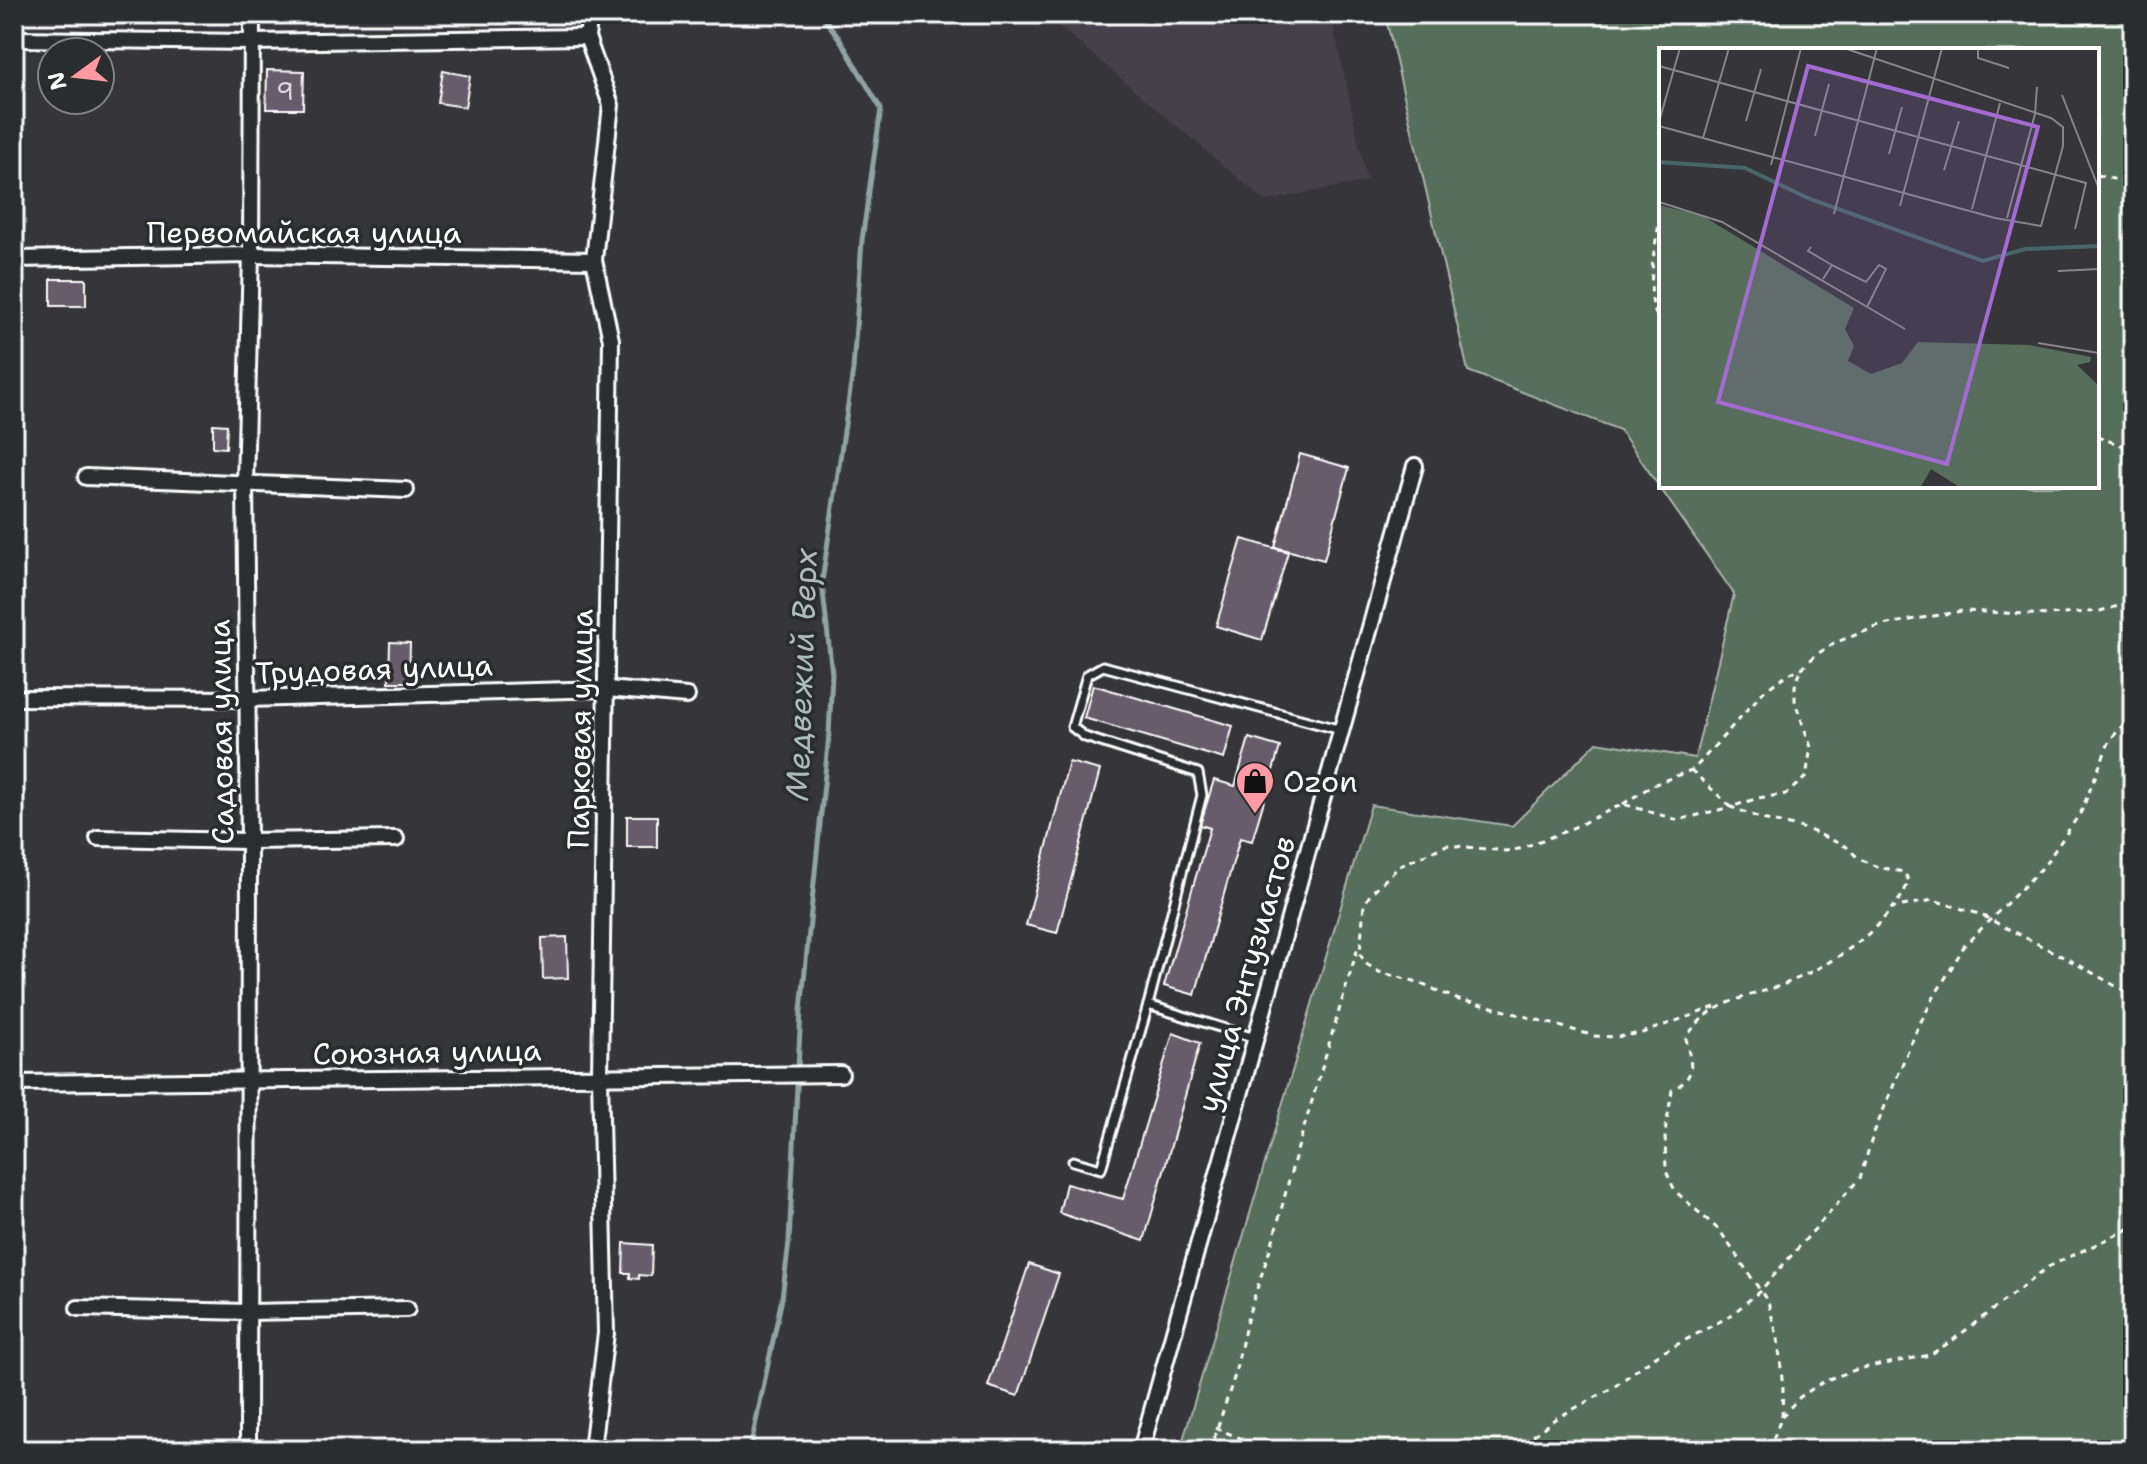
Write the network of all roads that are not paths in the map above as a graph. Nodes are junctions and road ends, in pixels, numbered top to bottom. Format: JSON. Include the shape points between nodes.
{"nodes":[{"id":1,"x":252,"y":14,"type":"edge"},
{"id":2,"x":590,"y":14,"type":"edge"},
{"id":3,"x":587,"y":37,"type":"junction"},
{"id":4,"x":14,"y":39,"type":"edge"},
{"id":5,"x":251,"y":42,"type":"junction"},
{"id":6,"x":251,"y":255,"type":"junction"},
{"id":7,"x":14,"y":259,"type":"edge"},
{"id":8,"x":594,"y":260,"type":"junction"},
{"id":9,"x":1415,"y":466,"type":"dead end"},
{"id":10,"x":86,"y":477,"type":"dead end"},
{"id":11,"x":245,"y":484,"type":"junction"},
{"id":12,"x":406,"y":490,"type":"dead end"},
{"id":13,"x":607,"y":689,"type":"junction"},
{"id":14,"x":687,"y":696,"type":"dead end"},
{"id":15,"x":14,"y":698,"type":"edge"},
{"id":16,"x":247,"y":699,"type":"junction"},
{"id":17,"x":1341,"y":730,"type":"junction"},
{"id":18,"x":98,"y":838,"type":"dead end"},
{"id":19,"x":396,"y":839,"type":"dead end"},
{"id":20,"x":249,"y":841,"type":"junction"},
{"id":21,"x":1148,"y":1005,"type":"junction"},
{"id":22,"x":1255,"y":1038,"type":"junction"},
{"id":23,"x":841,"y":1074,"type":"dead end"},
{"id":24,"x":600,"y":1076,"type":"junction"},
{"id":25,"x":248,"y":1079,"type":"junction"},
{"id":26,"x":14,"y":1083,"type":"edge"},
{"id":27,"x":1073,"y":1161,"type":"dead end"},
{"id":28,"x":78,"y":1308,"type":"dead end"},
{"id":29,"x":407,"y":1309,"type":"dead end"},
{"id":30,"x":248,"y":1312,"type":"junction"},
{"id":31,"x":248,"y":1450,"type":"edge"},
{"id":32,"x":592,"y":1450,"type":"edge"},
{"id":33,"x":1141,"y":1450,"type":"edge"}],
"edges":[{"from":1,"to":5,"type":"street","name":"Садовая улица"},
{"from":2,"to":3,"type":"street","name":"Парковая улица"},
{"from":3,"to":5,"type":"street"},
{"from":3,"to":8,"type":"street","name":"Парковая улица","via":[[611,105]]},
{"from":4,"to":5,"type":"street"},
{"from":5,"to":6,"type":"street","name":"Садовая улица"},
{"from":6,"to":7,"type":"street","name":"Первомайская улица"},
{"from":6,"to":8,"type":"street","name":"Первомайская улица"},
{"from":6,"to":11,"type":"street","name":"Садовая улица"},
{"from":8,"to":13,"type":"street","name":"Парковая улица","via":[[611,340]]},
{"from":9,"to":17,"type":"street","name":"улица Энтузиастов"},
{"from":10,"to":11,"type":"street"},
{"from":11,"to":12,"type":"street"},
{"from":11,"to":16,"type":"street","name":"Садовая улица"},
{"from":13,"to":14,"type":"street","name":"Трудовая улица"},
{"from":13,"to":16,"type":"street","name":"Трудовая улица"},
{"from":13,"to":24,"type":"street","name":"Парковая улица"},
{"from":15,"to":16,"type":"street","name":"Трудовая улица"},
{"from":16,"to":20,"type":"street","name":"Садовая улица"},
{"from":17,"to":21,"type":"lane","via":[[1103,666],[1087,675],[1072,727],[1085,737],[1198,773],[1202,795]]},
{"from":17,"to":22,"type":"street","name":"улица Энтузиастов"},
{"from":18,"to":20,"type":"street"},
{"from":19,"to":20,"type":"street"},
{"from":20,"to":25,"type":"street","name":"Садовая улица"},
{"from":21,"to":22,"type":"lane"},
{"from":21,"to":27,"type":"lane","via":[[1101,1169]]},
{"from":22,"to":33,"type":"street","name":"улица Энтузиастов"},
{"from":23,"to":24,"type":"street","name":"Союзная улица"},
{"from":24,"to":25,"type":"street","name":"Союзная улица"},
{"from":24,"to":32,"type":"street","name":"Парковая улица","via":[[606,1333]]},
{"from":25,"to":26,"type":"street","name":"Союзная улица"},
{"from":25,"to":30,"type":"street","name":"Садовая улица"},
{"from":28,"to":30,"type":"street"},
{"from":29,"to":30,"type":"street"},
{"from":30,"to":31,"type":"street","name":"Садовая улица"}]}
